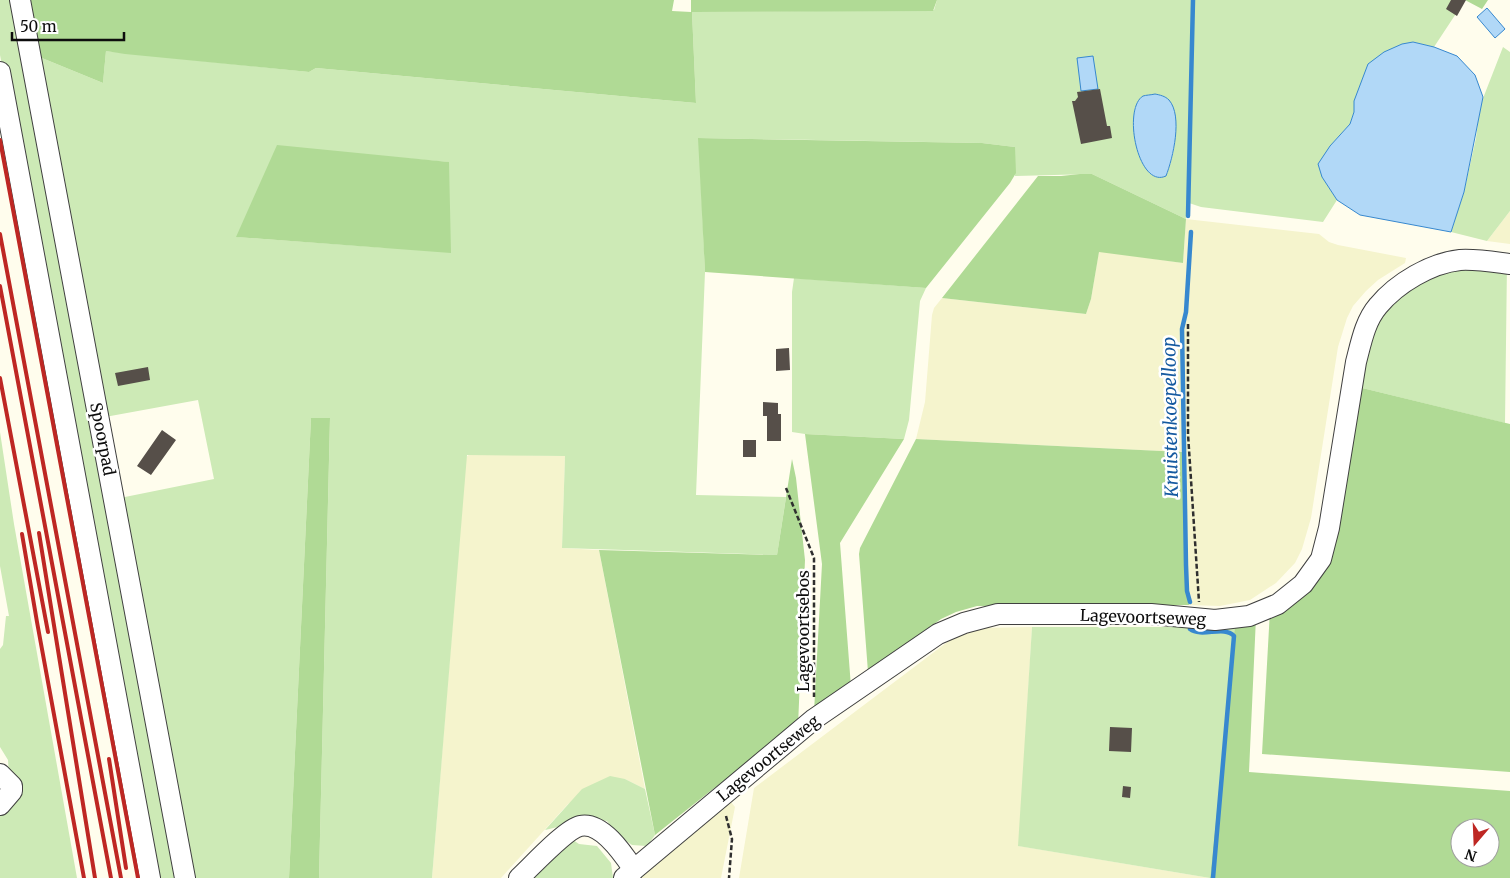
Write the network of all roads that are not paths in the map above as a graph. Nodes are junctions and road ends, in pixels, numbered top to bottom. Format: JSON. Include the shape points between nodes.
{"nodes":[{"id":1,"x":20,"y":0,"type":"edge"},
{"id":2,"x":0,"y":72,"type":"edge"},
{"id":3,"x":1510,"y":264,"type":"edge"},
{"id":4,"x":0,"y":774,"type":"edge"},
{"id":5,"x":0,"y":805,"type":"edge"},
{"id":6,"x":629,"y":874,"type":"edge"},
{"id":7,"x":150,"y":878,"type":"edge"},
{"id":8,"x":185,"y":878,"type":"edge"},
{"id":9,"x":520,"y":878,"type":"edge"}],
"edges":[{"from":1,"to":8,"type":"street","name":"Spoorpad"},
{"from":2,"to":7,"type":"street"},
{"from":3,"to":6,"type":"street","name":"Lagevoortseweg","via":[[1458,260],[1435,266],[1407,280],[1378,306],[1362,335],[1321,558],[1303,584],[1278,604],[1249,616],[1215,620],[1151,614],[998,614],[964,623],[938,634],[814,719]]},
{"from":4,"to":5,"type":"street","via":[[12,786],[12,791]]},
{"from":6,"to":9,"type":"street","via":[[620,850],[600,831],[591,826],[581,826],[570,830]]}]}
